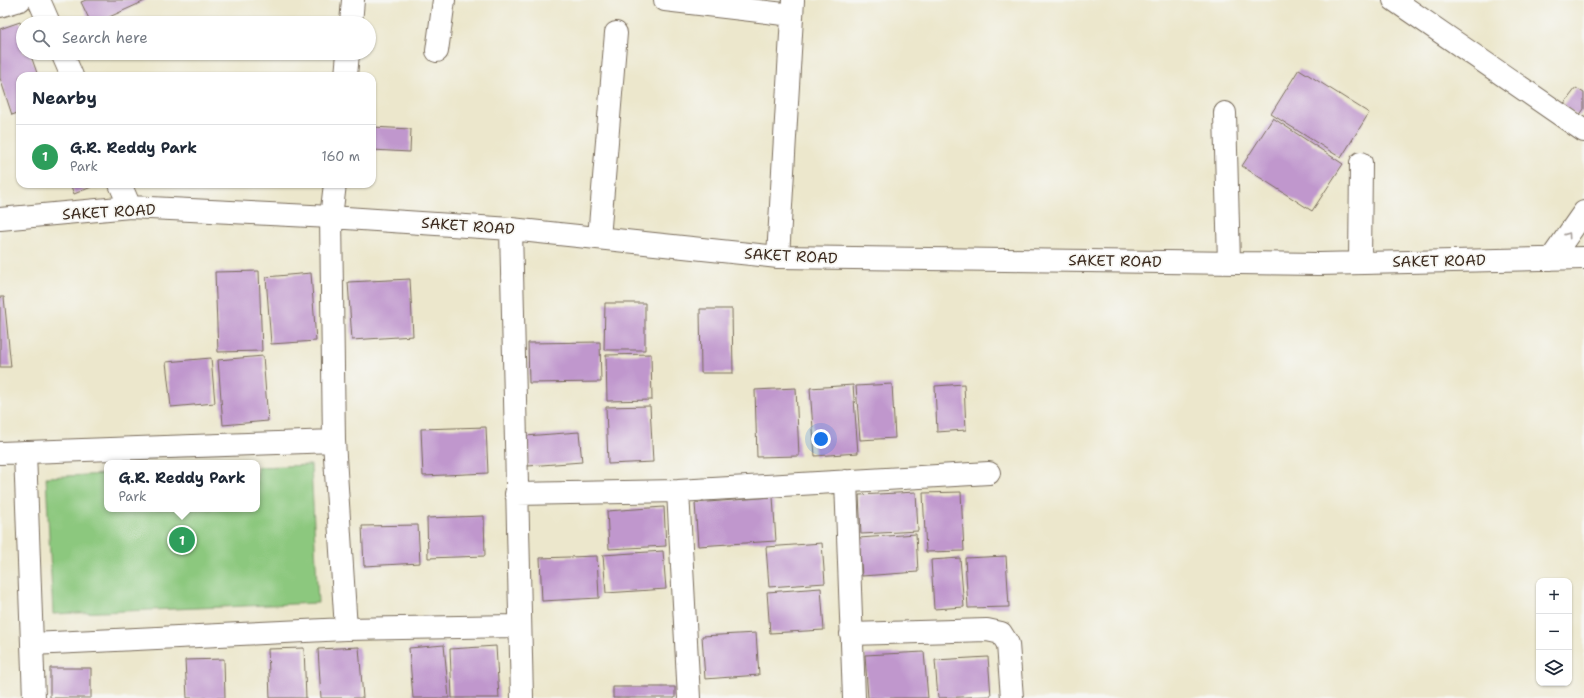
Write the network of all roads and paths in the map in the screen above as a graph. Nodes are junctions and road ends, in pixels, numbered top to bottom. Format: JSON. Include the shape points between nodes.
{"nodes":[{"id":1,"x":20,"y":0,"type":"edge"},
{"id":2,"x":39,"y":0,"type":"edge"},
{"id":3,"x":353,"y":0,"type":"edge"},
{"id":4,"x":444,"y":0,"type":"edge"},
{"id":5,"x":665,"y":0,"type":"edge"},
{"id":6,"x":1394,"y":0,"type":"edge"},
{"id":7,"x":0,"y":6,"type":"edge"},
{"id":8,"x":792,"y":7,"type":"edge"},
{"id":9,"x":46,"y":16,"type":"edge"},
{"id":10,"x":352,"y":16,"type":"edge"},
{"id":11,"x":616,"y":32,"type":"dead end"},
{"id":12,"x":437,"y":51,"type":"dead end"},
{"id":13,"x":65,"y":60,"type":"edge"},
{"id":14,"x":347,"y":60,"type":"edge"},
{"id":15,"x":70,"y":72,"type":"edge"},
{"id":16,"x":346,"y":72,"type":"edge"},
{"id":17,"x":1224,"y":113,"type":"dead end"},
{"id":18,"x":1584,"y":131,"type":"edge"},
{"id":19,"x":1361,"y":162,"type":"dead end"},
{"id":20,"x":122,"y":188,"type":"edge"},
{"id":21,"x":335,"y":188,"type":"edge"},
{"id":22,"x":130,"y":207,"type":"junction"},
{"id":23,"x":1584,"y":212,"type":"edge"},
{"id":24,"x":331,"y":217,"type":"junction"},
{"id":25,"x":0,"y":219,"type":"edge"},
{"id":26,"x":510,"y":229,"type":"junction"},
{"id":27,"x":599,"y":238,"type":"junction"},
{"id":28,"x":778,"y":257,"type":"junction"},
{"id":29,"x":1583,"y":257,"type":"edge"},
{"id":30,"x":1551,"y":259,"type":"junction"},
{"id":31,"x":1229,"y":263,"type":"junction"},
{"id":32,"x":1360,"y":263,"type":"junction"},
{"id":33,"x":334,"y":441,"type":"junction"},
{"id":34,"x":25,"y":452,"type":"junction"},
{"id":35,"x":0,"y":453,"type":"edge"},
{"id":36,"x":989,"y":473,"type":"dead end"},
{"id":37,"x":846,"y":481,"type":"junction"},
{"id":38,"x":678,"y":491,"type":"junction"},
{"id":39,"x":516,"y":494,"type":"junction"},
{"id":40,"x":520,"y":626,"type":"junction"},
{"id":41,"x":346,"y":629,"type":"junction"},
{"id":42,"x":851,"y":634,"type":"junction"},
{"id":43,"x":32,"y":644,"type":"junction"},
{"id":44,"x":34,"y":698,"type":"edge"},
{"id":45,"x":522,"y":698,"type":"edge"},
{"id":46,"x":689,"y":698,"type":"edge"},
{"id":47,"x":854,"y":698,"type":"edge"},
{"id":48,"x":1012,"y":698,"type":"edge"}],
"edges":[{"from":1,"to":7,"type":"street"},
{"from":2,"to":9,"type":"street"},
{"from":3,"to":10,"type":"street"},
{"from":4,"to":12,"type":"street"},
{"from":5,"to":8,"type":"street"},
{"from":6,"to":18,"type":"street"},
{"from":8,"to":28,"type":"street"},
{"from":11,"to":27,"type":"street"},
{"from":13,"to":15,"type":"street"},
{"from":14,"to":16,"type":"street"},
{"from":17,"to":31,"type":"street"},
{"from":19,"to":32,"type":"street"},
{"from":20,"to":22,"type":"street"},
{"from":21,"to":24,"type":"street"},
{"from":22,"to":24,"type":"street","name":"SAKET ROAD"},
{"from":22,"to":25,"type":"street","name":"SAKET ROAD"},
{"from":30,"to":23,"type":"street","one_way":true},
{"from":24,"to":26,"type":"street","name":"SAKET ROAD"},
{"from":24,"to":33,"type":"street"},
{"from":26,"to":27,"type":"street","name":"SAKET ROAD"},
{"from":26,"to":39,"type":"street"},
{"from":27,"to":28,"type":"street","name":"SAKET ROAD"},
{"from":28,"to":31,"type":"street","name":"SAKET ROAD"},
{"from":29,"to":30,"type":"street","name":"SAKET ROAD"},
{"from":30,"to":32,"type":"street","name":"SAKET ROAD"},
{"from":31,"to":32,"type":"street","name":"SAKET ROAD"},
{"from":33,"to":34,"type":"street"},
{"from":33,"to":41,"type":"street"},
{"from":34,"to":35,"type":"street"},
{"from":34,"to":43,"type":"street"},
{"from":36,"to":37,"type":"street"},
{"from":37,"to":38,"type":"street"},
{"from":37,"to":42,"type":"street"},
{"from":38,"to":39,"type":"street"},
{"from":38,"to":46,"type":"street"},
{"from":39,"to":40,"type":"street"},
{"from":40,"to":41,"type":"street"},
{"from":40,"to":45,"type":"street"},
{"from":41,"to":43,"type":"street"},
{"from":42,"to":47,"type":"street"},
{"from":42,"to":48,"type":"street","via":[[987,630],[1001,633],[1008,644]]},
{"from":43,"to":44,"type":"street"}]}
